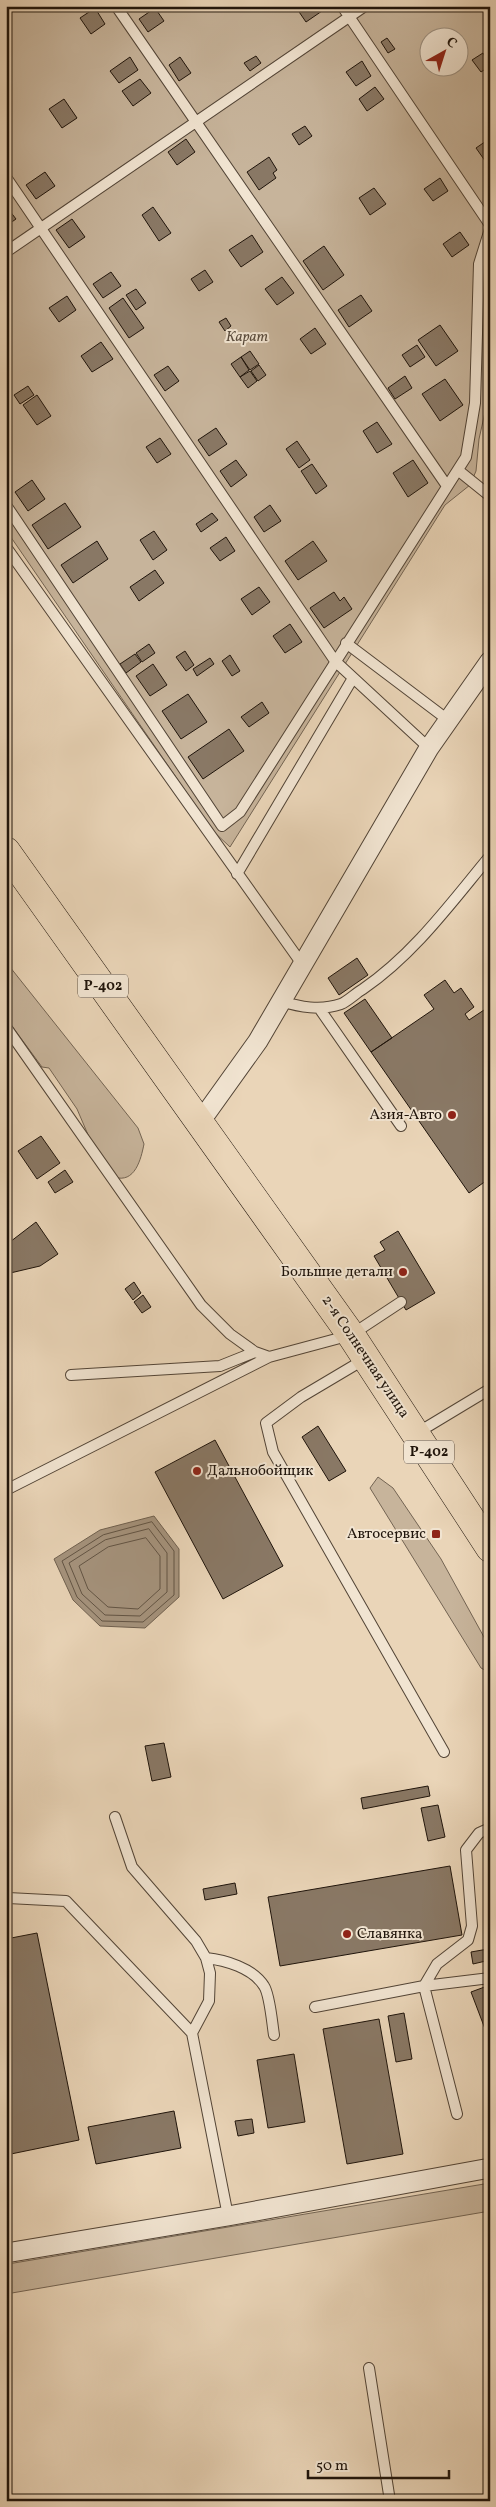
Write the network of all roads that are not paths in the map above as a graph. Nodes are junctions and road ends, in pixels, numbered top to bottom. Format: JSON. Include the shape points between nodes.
{"nodes":[{"id":1,"x":116,"y":6,"type":"edge"},
{"id":2,"x":342,"y":6,"type":"edge"},
{"id":3,"x":365,"y":6,"type":"edge"},
{"id":4,"x":350,"y":17,"type":"junction"},
{"id":5,"x":195,"y":122,"type":"junction"},
{"id":6,"x":6,"y":177,"type":"edge"},
{"id":7,"x":490,"y":225,"type":"edge"},
{"id":8,"x":41,"y":228,"type":"junction"},
{"id":9,"x":490,"y":229,"type":"edge"},
{"id":10,"x":6,"y":252,"type":"edge"},
{"id":11,"x":459,"y":471,"type":"junction"},
{"id":12,"x":447,"y":486,"type":"junction"},
{"id":13,"x":490,"y":496,"type":"edge"},
{"id":14,"x":6,"y":505,"type":"edge"},
{"id":15,"x":6,"y":547,"type":"edge"},
{"id":16,"x":346,"y":643,"type":"junction"},
{"id":17,"x":335,"y":660,"type":"junction"},
{"id":18,"x":490,"y":661,"type":"edge"},
{"id":19,"x":353,"y":678,"type":"junction"},
{"id":20,"x":448,"y":720,"type":"junction"},
{"id":21,"x":429,"y":748,"type":"junction"},
{"id":22,"x":6,"y":851,"type":"edge"},
{"id":23,"x":490,"y":856,"type":"edge"},
{"id":24,"x":237,"y":874,"type":"junction"},
{"id":25,"x":302,"y":964,"type":"junction"},
{"id":26,"x":280,"y":1001,"type":"junction"},
{"id":27,"x":318,"y":1008,"type":"junction"},
{"id":28,"x":6,"y":1027,"type":"edge"},
{"id":29,"x":200,"y":1122,"type":"junction"},
{"id":30,"x":401,"y":1126,"type":"dead end"},
{"id":31,"x":401,"y":1302,"type":"dead end"},
{"id":32,"x":351,"y":1335,"type":"junction"},
{"id":33,"x":255,"y":1352,"type":"junction"},
{"id":34,"x":269,"y":1357,"type":"junction"},
{"id":35,"x":366,"y":1359,"type":"junction"},
{"id":36,"x":70,"y":1375,"type":"dead end"},
{"id":37,"x":490,"y":1389,"type":"edge"},
{"id":38,"x":417,"y":1433,"type":"junction"},
{"id":39,"x":6,"y":1490,"type":"edge"},
{"id":40,"x":490,"y":1548,"type":"edge"},
{"id":41,"x":444,"y":1752,"type":"dead end"},
{"id":42,"x":115,"y":1817,"type":"dead end"},
{"id":43,"x":490,"y":1828,"type":"edge"},
{"id":44,"x":6,"y":1896,"type":"edge"},
{"id":45,"x":206,"y":1958,"type":"junction"},
{"id":46,"x":490,"y":1978,"type":"edge"},
{"id":47,"x":424,"y":1986,"type":"junction"},
{"id":48,"x":315,"y":2007,"type":"dead end"},
{"id":49,"x":192,"y":2033,"type":"junction"},
{"id":50,"x":274,"y":2035,"type":"dead end"},
{"id":51,"x":457,"y":2114,"type":"dead end"},
{"id":52,"x":490,"y":2168,"type":"edge"},
{"id":53,"x":228,"y":2216,"type":"junction"},
{"id":54,"x":6,"y":2253,"type":"edge"},
{"id":55,"x":369,"y":2368,"type":"dead end"},
{"id":56,"x":390,"y":2501,"type":"edge"}],
"edges":[{"from":1,"to":5,"type":"lane"},
{"from":2,"to":4,"type":"lane"},
{"from":3,"to":4,"type":"lane"},
{"from":4,"to":5,"type":"lane"},
{"from":4,"to":7,"type":"lane"},
{"from":5,"to":8,"type":"lane"},
{"from":5,"to":12,"type":"lane"},
{"from":6,"to":8,"type":"lane"},
{"from":8,"to":10,"type":"lane"},
{"from":8,"to":17,"type":"lane"},
{"from":9,"to":11,"type":"lane","via":[[479,264],[475,403],[466,457]]},
{"from":11,"to":12,"type":"lane"},
{"from":11,"to":13,"type":"lane"},
{"from":12,"to":16,"type":"lane"},
{"from":14,"to":17,"type":"lane","via":[[222,826],[240,812]]},
{"from":15,"to":24,"type":"lane"},
{"from":16,"to":17,"type":"lane"},
{"from":16,"to":20,"type":"lane"},
{"from":17,"to":19,"type":"lane"},
{"from":18,"to":20,"type":"street"},
{"from":19,"to":21,"type":"lane"},
{"from":19,"to":24,"type":"lane"},
{"from":20,"to":21,"type":"street"},
{"from":21,"to":25,"type":"street"},
{"from":22,"to":29,"type":"main road","number":"Р-402"},
{"from":23,"to":27,"type":"lane","via":[[412,949],[378,979],[341,1003]]},
{"from":24,"to":25,"type":"lane"},
{"from":25,"to":26,"type":"street"},
{"from":26,"to":27,"type":"lane"},
{"from":26,"to":29,"type":"street","via":[[258,1041]]},
{"from":27,"to":30,"type":"lane"},
{"from":28,"to":33,"type":"lane","via":[[201,1305],[230,1334]]},
{"from":29,"to":32,"type":"main road","name":"2-я Солнечная улица","number":"Р-402"},
{"from":31,"to":32,"type":"lane"},
{"from":32,"to":34,"type":"lane"},
{"from":32,"to":35,"type":"main road","name":"2-я Солнечная улица","number":"Р-402"},
{"from":33,"to":34,"type":"lane"},
{"from":33,"to":36,"type":"lane","via":[[220,1366]]},
{"from":34,"to":39,"type":"lane"},
{"from":35,"to":38,"type":"main road","name":"2-я Солнечная улица","number":"Р-402"},
{"from":35,"to":41,"type":"lane","via":[[301,1397],[266,1423],[274,1452]]},
{"from":37,"to":38,"type":"lane"},
{"from":38,"to":40,"type":"main road","name":"2-я Солнечная улица","number":"Р-402"},
{"from":42,"to":45,"type":"lane","via":[[132,1867],[196,1941]]},
{"from":43,"to":47,"type":"lane","via":[[480,1833],[466,1850],[472,1926],[468,1940],[437,1964]]},
{"from":44,"to":49,"type":"lane","via":[[66,1900]]},
{"from":45,"to":49,"type":"lane","via":[[210,1973],[208,2001]]},
{"from":45,"to":50,"type":"lane","via":[[224,1960],[250,1973],[265,1986]]},
{"from":46,"to":47,"type":"lane"},
{"from":47,"to":48,"type":"lane"},
{"from":47,"to":51,"type":"lane"},
{"from":49,"to":53,"type":"lane"},
{"from":52,"to":53,"type":"street"},
{"from":53,"to":54,"type":"street"},
{"from":55,"to":56,"type":"lane"}]}
